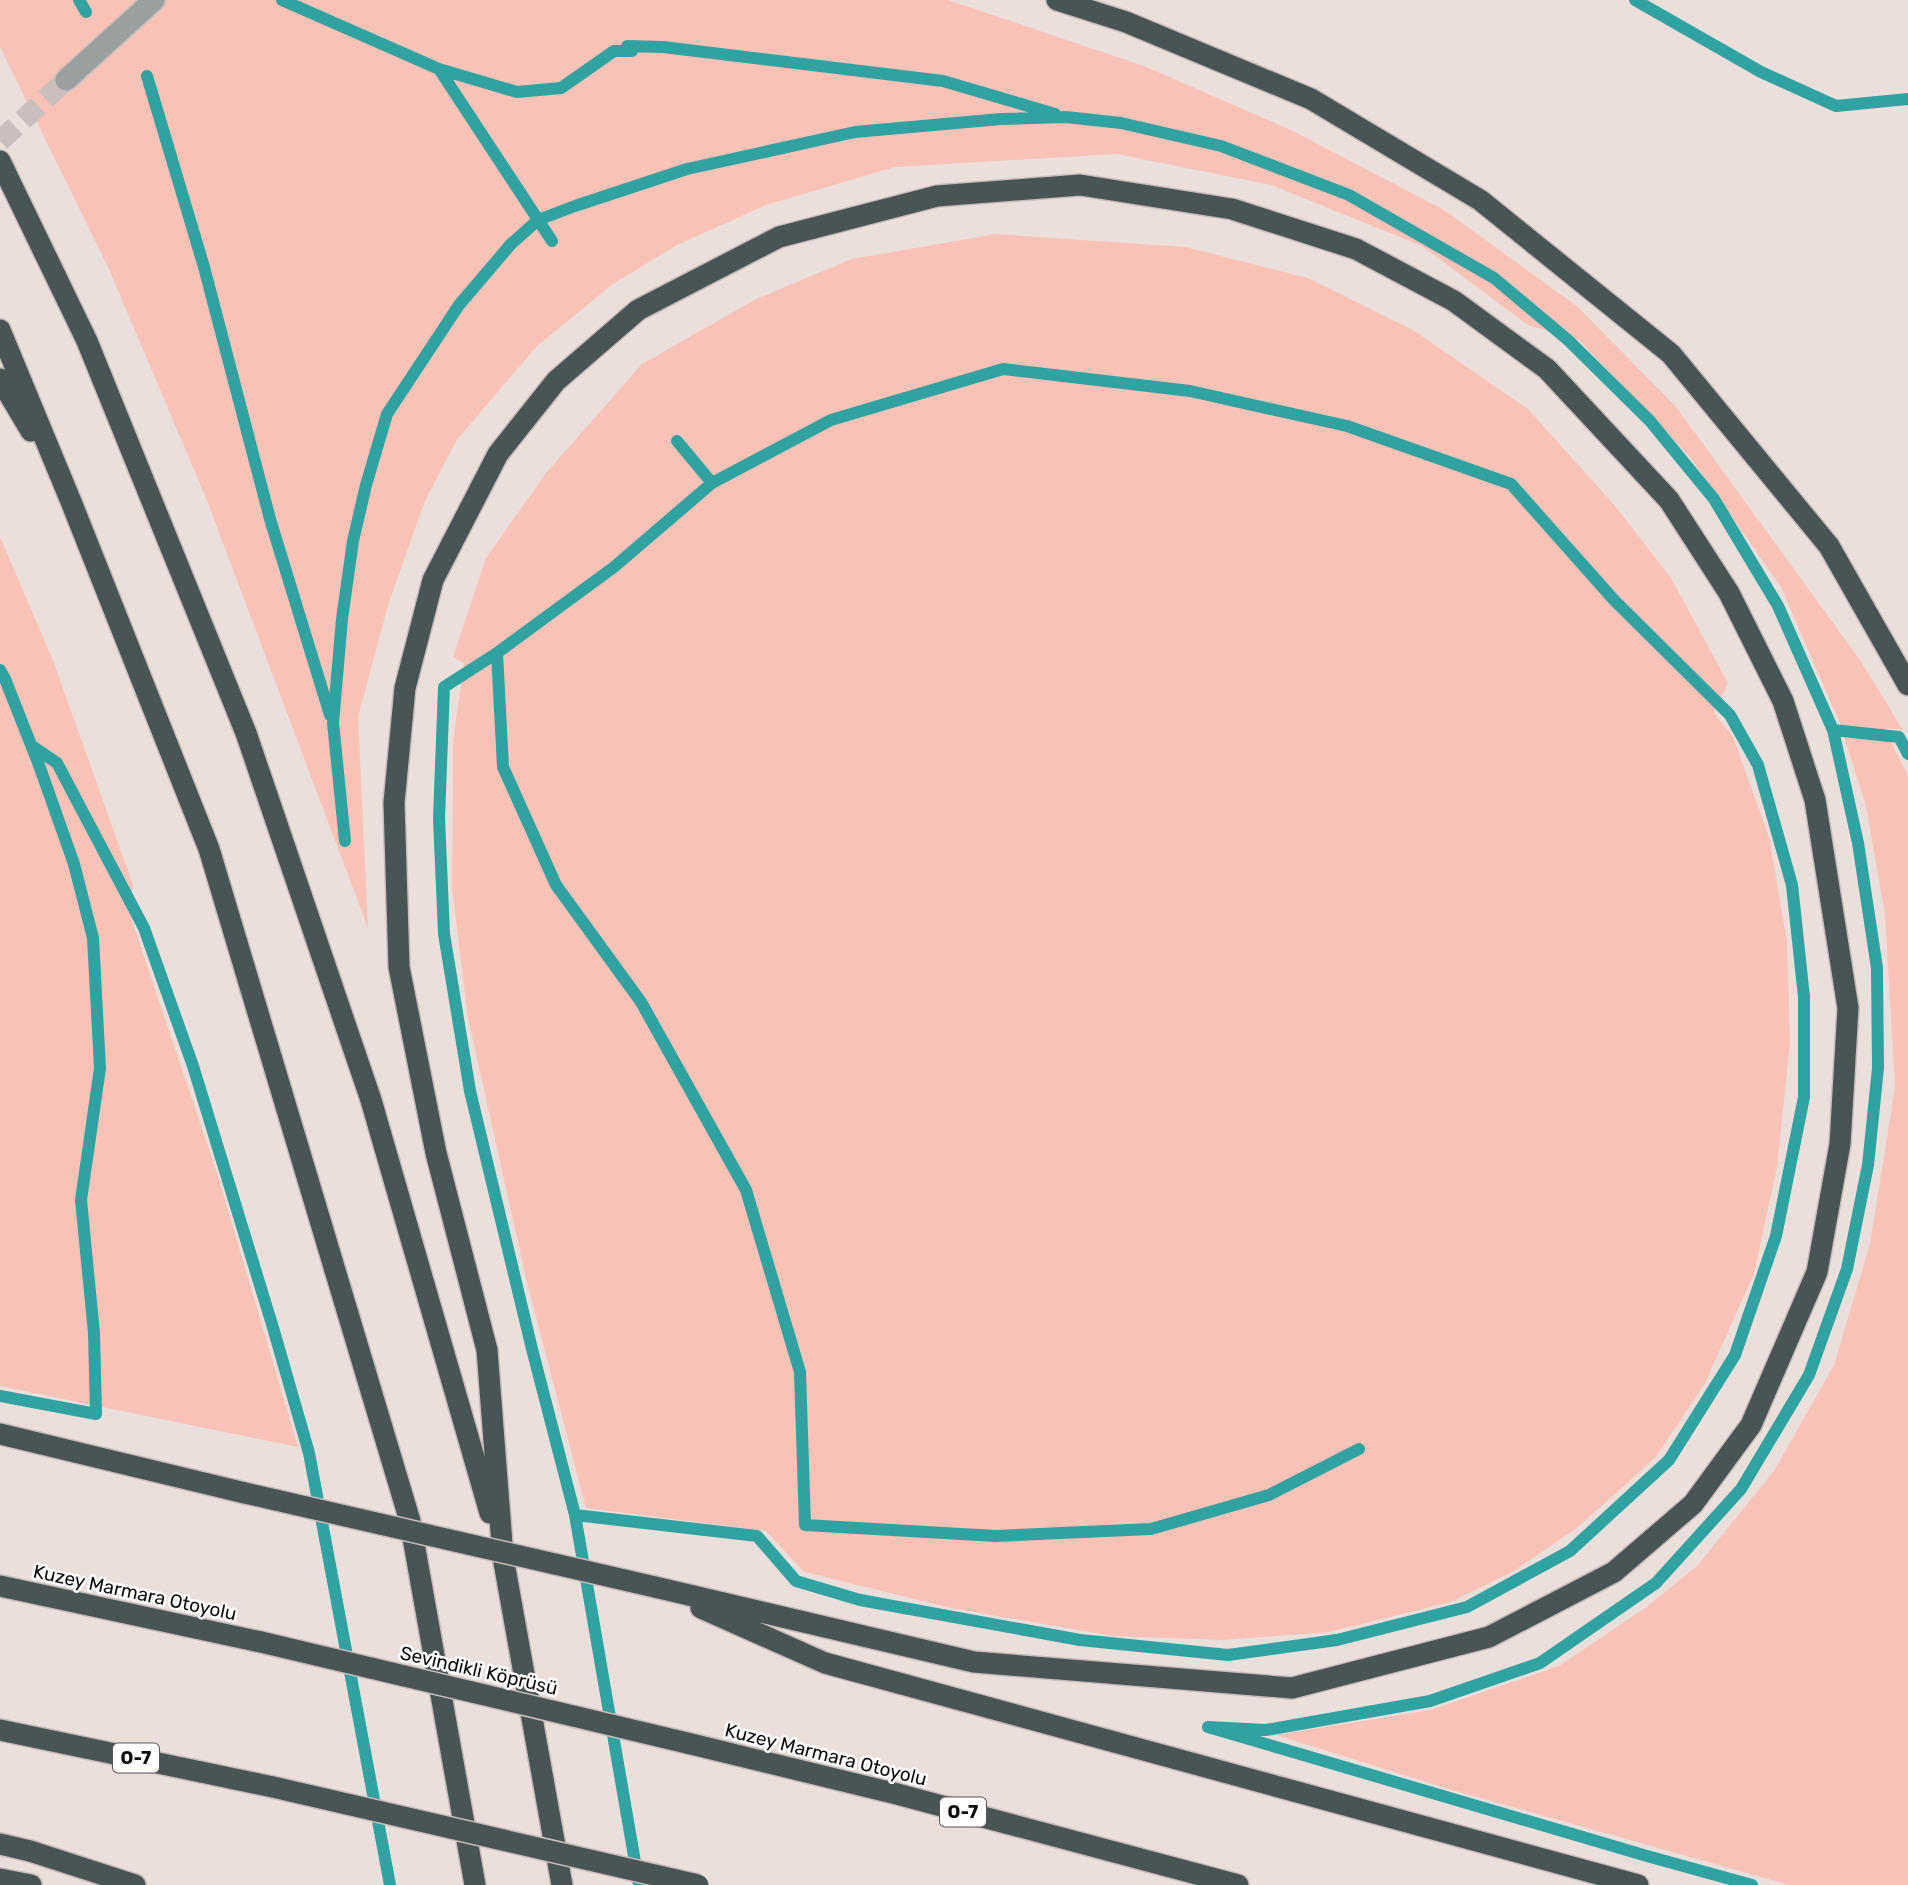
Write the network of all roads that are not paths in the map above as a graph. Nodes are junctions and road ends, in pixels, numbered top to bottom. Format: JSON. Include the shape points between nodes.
{"nodes":[{"id":1,"x":154,"y":0,"type":"edge"},
{"id":2,"x":1057,"y":0,"type":"edge"},
{"id":3,"x":65,"y":80,"type":"tunnel mouth"},
{"id":4,"x":0,"y":161,"type":"edge"},
{"id":5,"x":0,"y":330,"type":"edge"},
{"id":6,"x":0,"y":379,"type":"edge"},
{"id":7,"x":72,"y":504,"type":"junction"},
{"id":8,"x":1908,"y":685,"type":"edge"},
{"id":9,"x":0,"y":1434,"type":"edge"},
{"id":10,"x":503,"y":1557,"type":"junction"},
{"id":11,"x":0,"y":1586,"type":"edge"},
{"id":12,"x":655,"y":1587,"type":"junction"},
{"id":13,"x":261,"y":1642,"type":"joint"},
{"id":14,"x":0,"y":1730,"type":"edge"},
{"id":15,"x":687,"y":1744,"type":"joint"},
{"id":16,"x":0,"y":1844,"type":"edge"},
{"id":17,"x":0,"y":1879,"type":"edge"},
{"id":18,"x":31,"y":1885,"type":"edge"},
{"id":19,"x":135,"y":1885,"type":"edge"},
{"id":20,"x":475,"y":1885,"type":"edge"},
{"id":21,"x":562,"y":1885,"type":"edge"},
{"id":22,"x":698,"y":1885,"type":"edge"},
{"id":23,"x":1238,"y":1885,"type":"edge"},
{"id":24,"x":1638,"y":1885,"type":"edge"}],
"edges":[{"from":1,"to":3,"type":"street"},
{"from":2,"to":8,"type":"highway","via":[[1126,22],[1311,99],[1480,200],[1671,354],[1829,546]]},
{"from":4,"to":10,"type":"highway","via":[[87,341],[246,733],[371,1100]]},
{"from":5,"to":7,"type":"highway"},
{"from":6,"to":7,"type":"highway"},
{"from":7,"to":20,"type":"highway","via":[[209,849],[406,1507]]},
{"from":9,"to":12,"type":"highway","bridge":true},
{"from":10,"to":12,"type":"highway","via":[[487,1350],[436,1153],[399,967],[394,803],[405,688],[433,580],[498,454],[556,382],[638,310],[779,237],[937,196],[1080,186],[1232,209],[1356,249],[1454,301],[1548,369],[1669,500],[1728,593],[1783,701],[1815,800],[1848,1008],[1840,1144],[1817,1272],[1751,1425],[1693,1504],[1614,1572],[1489,1637],[1292,1688],[974,1662]]},
{"from":10,"to":21,"type":"highway"},
{"from":11,"to":13,"type":"highway","name":"Kuzey Marmara Otoyolu","number":"O-7"},
{"from":12,"to":24,"type":"highway","via":[[825,1662]]},
{"from":13,"to":15,"type":"highway","name":"Sevindikli Köprüsü","number":"O-7","bridge":true},
{"from":14,"to":22,"type":"highway","number":"O-7","bridge":true,"via":[[273,1787]]},
{"from":15,"to":23,"type":"highway","name":"Kuzey Marmara Otoyolu","number":"O-7","via":[[897,1794]]},
{"from":16,"to":19,"type":"highway"},
{"from":17,"to":18,"type":"highway"}]}
